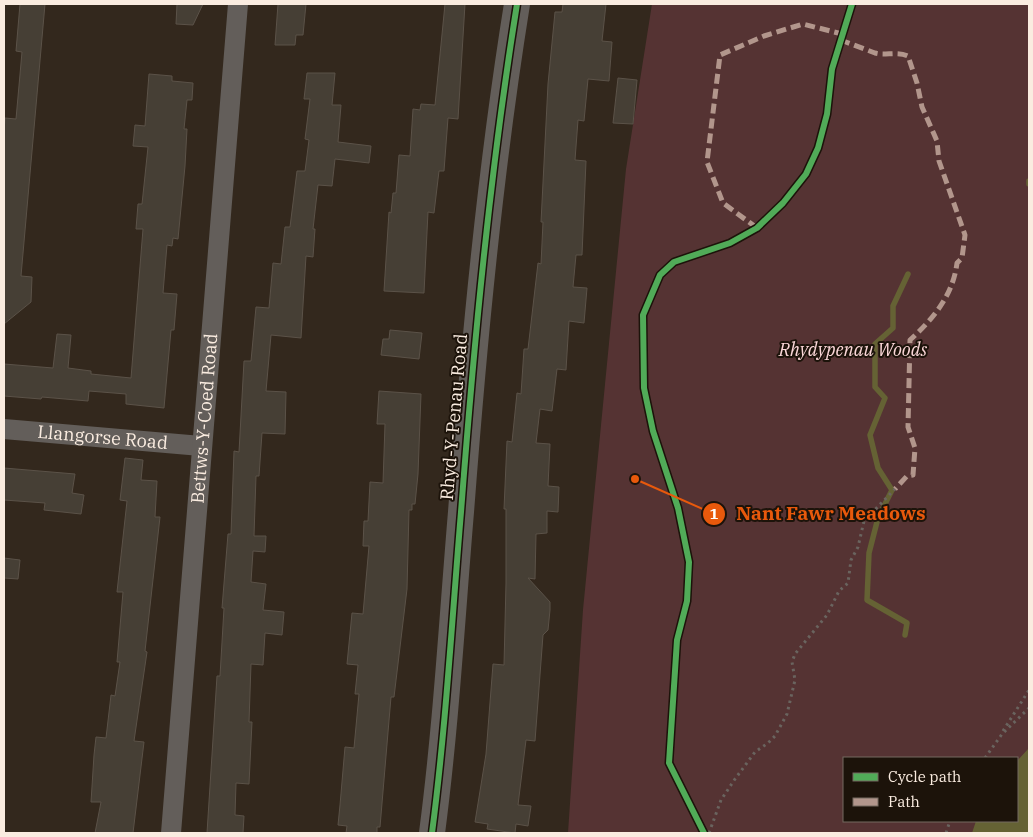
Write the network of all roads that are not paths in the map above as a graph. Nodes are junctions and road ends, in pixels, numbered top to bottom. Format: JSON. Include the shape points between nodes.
{"nodes":[{"id":1,"x":238,"y":4,"type":"edge"},
{"id":2,"x":517,"y":4,"type":"edge"},
{"id":3,"x":4,"y":429,"type":"edge"},
{"id":4,"x":201,"y":446,"type":"junction"},
{"id":5,"x":172,"y":833,"type":"edge"},
{"id":6,"x":432,"y":833,"type":"edge"}],
"edges":[{"from":1,"to":4,"type":"street","name":"Bettws-Y-Coed Road"},
{"from":2,"to":6,"type":"street","name":"Rhyd-Y-Penau Road","via":[[493,176],[461,512],[450,675]]},
{"from":3,"to":4,"type":"street","name":"Llangorse Road"},
{"from":4,"to":5,"type":"street","name":"Bettws-Y-Coed Road"}]}
